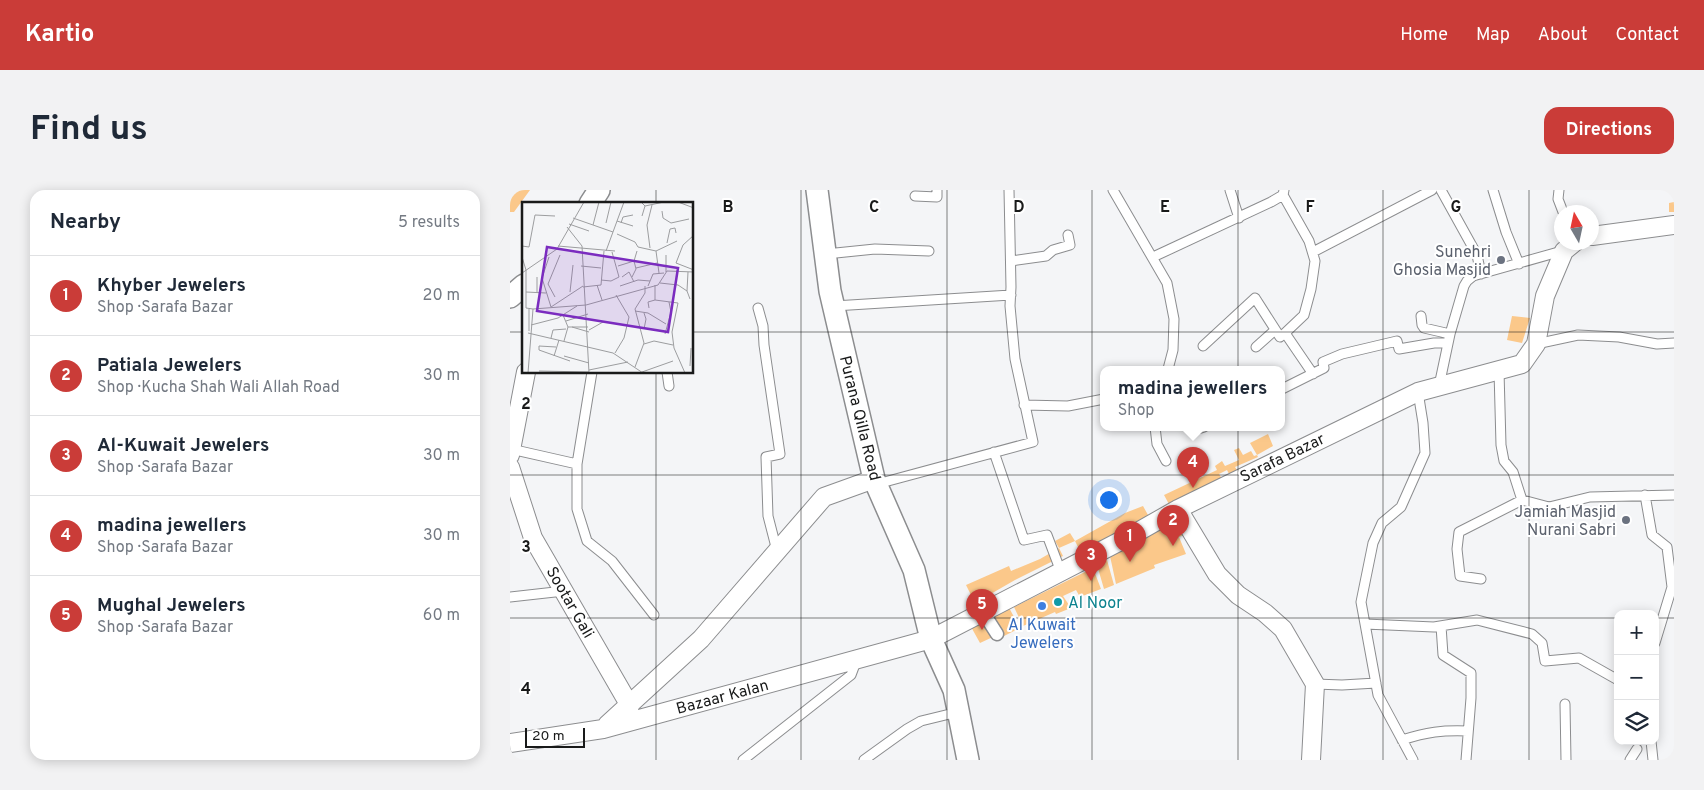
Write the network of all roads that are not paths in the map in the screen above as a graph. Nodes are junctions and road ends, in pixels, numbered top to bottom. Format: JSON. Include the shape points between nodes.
{"nodes":[{"id":1,"x":599,"y":190,"type":"edge"},
{"id":2,"x":817,"y":190,"type":"edge"},
{"id":3,"x":937,"y":190,"type":"edge"},
{"id":4,"x":1009,"y":190,"type":"edge"},
{"id":5,"x":1113,"y":190,"type":"edge"},
{"id":6,"x":1230,"y":190,"type":"edge"},
{"id":7,"x":1432,"y":190,"type":"edge"},
{"id":8,"x":1441,"y":190,"type":"edge"},
{"id":9,"x":1493,"y":190,"type":"edge"},
{"id":10,"x":1559,"y":190,"type":"edge"},
{"id":11,"x":1284,"y":193,"type":"edge"},
{"id":12,"x":915,"y":196,"type":"dead end"},
{"id":13,"x":591,"y":202,"type":"edge"},
{"id":14,"x":1560,"y":205,"type":"edge"},
{"id":15,"x":1239,"y":218,"type":"junction"},
{"id":16,"x":1674,"y":225,"type":"edge"},
{"id":17,"x":1068,"y":235,"type":"dead end"},
{"id":18,"x":1599,"y":235,"type":"edge"},
{"id":19,"x":1557,"y":250,"type":"edge"},
{"id":20,"x":1568,"y":250,"type":"edge"},
{"id":21,"x":930,"y":251,"type":"dead end"},
{"id":22,"x":1313,"y":252,"type":"junction"},
{"id":23,"x":825,"y":254,"type":"junction"},
{"id":24,"x":1153,"y":257,"type":"junction"},
{"id":25,"x":1011,"y":261,"type":"junction"},
{"id":26,"x":1519,"y":264,"type":"junction"},
{"id":27,"x":1481,"y":274,"type":"junction"},
{"id":28,"x":522,"y":287,"type":"edge"},
{"id":29,"x":1011,"y":295,"type":"junction"},
{"id":30,"x":510,"y":297,"type":"edge"},
{"id":31,"x":834,"y":306,"type":"junction"},
{"id":32,"x":758,"y":308,"type":"dead end"},
{"id":33,"x":1421,"y":316,"type":"dead end"},
{"id":34,"x":1275,"y":330,"type":"junction"},
{"id":35,"x":1285,"y":333,"type":"junction"},
{"id":36,"x":1449,"y":339,"type":"junction"},
{"id":37,"x":1674,"y":343,"type":"edge"},
{"id":38,"x":1536,"y":344,"type":"junction"},
{"id":39,"x":1204,"y":346,"type":"dead end"},
{"id":40,"x":1256,"y":346,"type":"dead end"},
{"id":41,"x":1169,"y":366,"type":"edge"},
{"id":42,"x":1499,"y":371,"type":"junction"},
{"id":43,"x":526,"y":374,"type":"edge"},
{"id":44,"x":592,"y":374,"type":"edge"},
{"id":45,"x":667,"y":374,"type":"edge"},
{"id":46,"x":1313,"y":374,"type":"junction"},
{"id":47,"x":669,"y":386,"type":"dead end"},
{"id":48,"x":1439,"y":386,"type":"junction"},
{"id":49,"x":1285,"y":388,"type":"edge"},
{"id":50,"x":1418,"y":392,"type":"junction"},
{"id":51,"x":1100,"y":400,"type":"edge"},
{"id":52,"x":1024,"y":405,"type":"junction"},
{"id":53,"x":1155,"y":431,"type":"edge"},
{"id":54,"x":511,"y":452,"type":"edge"},
{"id":55,"x":994,"y":452,"type":"junction"},
{"id":56,"x":1166,"y":461,"type":"dead end"},
{"id":57,"x":577,"y":464,"type":"junction"},
{"id":58,"x":510,"y":467,"type":"edge"},
{"id":59,"x":876,"y":482,"type":"junction"},
{"id":60,"x":1645,"y":495,"type":"junction"},
{"id":61,"x":1674,"y":495,"type":"edge"},
{"id":62,"x":1522,"y":500,"type":"junction"},
{"id":63,"x":1178,"y":509,"type":"junction"},
{"id":64,"x":777,"y":552,"type":"junction"},
{"id":65,"x":1060,"y":572,"type":"junction"},
{"id":66,"x":1481,"y":579,"type":"dead end"},
{"id":67,"x":565,"y":591,"type":"junction"},
{"id":68,"x":510,"y":597,"type":"edge"},
{"id":69,"x":983,"y":612,"type":"junction"},
{"id":70,"x":654,"y":615,"type":"dead end"},
{"id":71,"x":1365,"y":624,"type":"junction"},
{"id":72,"x":1441,"y":626,"type":"junction"},
{"id":73,"x":1659,"y":630,"type":"edge"},
{"id":74,"x":996,"y":634,"type":"dead end"},
{"id":75,"x":931,"y":639,"type":"junction"},
{"id":76,"x":857,"y":659,"type":"junction"},
{"id":77,"x":1614,"y":678,"type":"edge"},
{"id":78,"x":1376,"y":683,"type":"junction"},
{"id":79,"x":1315,"y":684,"type":"junction"},
{"id":80,"x":1564,"y":704,"type":"dead end"},
{"id":81,"x":630,"y":706,"type":"junction"},
{"id":82,"x":959,"y":712,"type":"junction"},
{"id":83,"x":603,"y":729,"type":"junction"},
{"id":84,"x":1468,"y":731,"type":"junction"},
{"id":85,"x":1402,"y":740,"type":"junction"},
{"id":86,"x":510,"y":743,"type":"edge"},
{"id":87,"x":1651,"y":745,"type":"edge"},
{"id":88,"x":1637,"y":749,"type":"dead end"},
{"id":89,"x":742,"y":760,"type":"edge"},
{"id":90,"x":864,"y":760,"type":"edge"},
{"id":91,"x":968,"y":760,"type":"edge"},
{"id":92,"x":1311,"y":760,"type":"edge"},
{"id":93,"x":1413,"y":760,"type":"edge"},
{"id":94,"x":1466,"y":760,"type":"edge"},
{"id":95,"x":1566,"y":760,"type":"edge"},
{"id":96,"x":1630,"y":760,"type":"edge"},
{"id":97,"x":1653,"y":760,"type":"edge"}],
"edges":[{"from":1,"to":13,"type":"street"},
{"from":2,"to":23,"type":"street","name":"Purana Qilla Road"},
{"from":3,"to":12,"type":"lane","via":[[937,197]]},
{"from":4,"to":25,"type":"lane"},
{"from":5,"to":24,"type":"lane"},
{"from":6,"to":15,"type":"lane"},
{"from":7,"to":22,"type":"lane"},
{"from":8,"to":27,"type":"lane","via":[[1478,255]]},
{"from":9,"to":26,"type":"lane"},
{"from":10,"to":14,"type":"lane"},
{"from":11,"to":15,"type":"lane"},
{"from":11,"to":22,"type":"lane"},
{"from":15,"to":24,"type":"lane"},
{"from":16,"to":18,"type":"street"},
{"from":17,"to":25,"type":"lane","via":[[1070,245],[1053,250],[1046,256]]},
{"from":19,"to":26,"type":"lane"},
{"from":20,"to":38,"type":"street","name":"Sarafa Bazar","via":[[1545,296]]},
{"from":21,"to":23,"type":"lane","via":[[875,249]]},
{"from":22,"to":35,"type":"lane","via":[[1315,262],[1304,315]]},
{"from":23,"to":31,"type":"street","name":"Purana Qilla Road"},
{"from":24,"to":41,"type":"lane","via":[[1167,282],[1174,319]]},
{"from":25,"to":29,"type":"lane"},
{"from":26,"to":27,"type":"lane"},
{"from":27,"to":36,"type":"lane","via":[[1467,280],[1464,286]]},
{"from":28,"to":30,"type":"street"},
{"from":29,"to":31,"type":"lane"},
{"from":29,"to":52,"type":"lane","via":[[1015,358]]},
{"from":31,"to":59,"type":"street","name":"Purana Qilla Road"},
{"from":32,"to":64,"type":"lane","via":[[780,454],[766,458],[768,516]]},
{"from":33,"to":36,"type":"lane","via":[[1424,328]]},
{"from":34,"to":35,"type":"lane","via":[[1280,337]]},
{"from":34,"to":39,"type":"lane","via":[[1254,298]]},
{"from":34,"to":40,"type":"lane"},
{"from":35,"to":46,"type":"lane"},
{"from":36,"to":46,"type":"lane","via":[[1399,349],[1397,341],[1342,354],[1323,362],[1324,368]]},
{"from":36,"to":48,"type":"lane"},
{"from":37,"to":38,"type":"lane","via":[[1578,335]]},
{"from":38,"to":42,"type":"street","name":"Sarafa Bazar","via":[[1522,364]]},
{"from":42,"to":48,"type":"street","name":"Sarafa Bazar"},
{"from":42,"to":62,"type":"lane","via":[[1501,445],[1504,461],[1513,472]]},
{"from":43,"to":54,"type":"street"},
{"from":44,"to":57,"type":"lane"},
{"from":45,"to":47,"type":"lane"},
{"from":46,"to":49,"type":"lane"},
{"from":48,"to":50,"type":"street","name":"Sarafa Bazar"},
{"from":50,"to":63,"type":"street","name":"Sarafa Bazar"},
{"from":50,"to":71,"type":"lane","via":[[1425,453],[1401,507],[1382,523],[1373,543],[1361,602]]},
{"from":51,"to":52,"type":"lane","via":[[1068,406]]},
{"from":52,"to":55,"type":"lane","via":[[1033,442]]},
{"from":53,"to":56,"type":"lane"},
{"from":54,"to":57,"type":"lane"},
{"from":55,"to":59,"type":"lane"},
{"from":55,"to":65,"type":"lane","via":[[1024,540],[1047,535]]},
{"from":57,"to":70,"type":"lane","via":[[576,510],[587,541],[612,560]]},
{"from":58,"to":67,"type":"street","name":"Sootar Gali","via":[[533,538]]},
{"from":59,"to":64,"type":"street","via":[[824,496]]},
{"from":59,"to":75,"type":"street","name":"Purana Qilla Road","via":[[914,570]]},
{"from":60,"to":61,"type":"lane"},
{"from":60,"to":62,"type":"lane","via":[[1590,497],[1549,507]]},
{"from":60,"to":73,"type":"lane","via":[[1652,536],[1667,547],[1672,587]]},
{"from":62,"to":66,"type":"lane","via":[[1459,532],[1460,576]]},
{"from":63,"to":65,"type":"street","name":"Sarafa Bazar"},
{"from":63,"to":79,"type":"street","via":[[1217,574],[1238,595],[1283,629]]},
{"from":64,"to":81,"type":"street","via":[[701,639]]},
{"from":65,"to":69,"type":"street","name":"Sarafa Bazar"},
{"from":67,"to":68,"type":"lane"},
{"from":67,"to":81,"type":"street","name":"Sootar Gali"},
{"from":69,"to":74,"type":"street"},
{"from":69,"to":75,"type":"street","name":"Sarafa Bazar"},
{"from":71,"to":72,"type":"lane"},
{"from":71,"to":78,"type":"lane"},
{"from":72,"to":77,"type":"lane","via":[[1477,620],[1532,634],[1542,642],[1545,661],[1578,658]]},
{"from":72,"to":84,"type":"lane","via":[[1444,655],[1472,673]]},
{"from":75,"to":76,"type":"street","name":"Bazaar Kalan"},
{"from":75,"to":82,"type":"street","name":"Purana Qilla Road","via":[[954,690]]},
{"from":76,"to":83,"type":"street","name":"Bazaar Kalan"},
{"from":76,"to":89,"type":"lane","via":[[850,675]]},
{"from":78,"to":79,"type":"lane"},
{"from":78,"to":85,"type":"lane","via":[[1378,695]]},
{"from":79,"to":92,"type":"street"},
{"from":80,"to":95,"type":"lane"},
{"from":81,"to":83,"type":"street"},
{"from":82,"to":90,"type":"lane","via":[[921,721]]},
{"from":82,"to":91,"type":"street","name":"Purana Qilla Road"},
{"from":83,"to":86,"type":"street","name":"Bazaar Kalan"},
{"from":84,"to":85,"type":"lane","via":[[1427,732]]},
{"from":84,"to":94,"type":"lane"},
{"from":85,"to":93,"type":"lane"},
{"from":87,"to":97,"type":"lane"},
{"from":88,"to":96,"type":"lane"}]}
